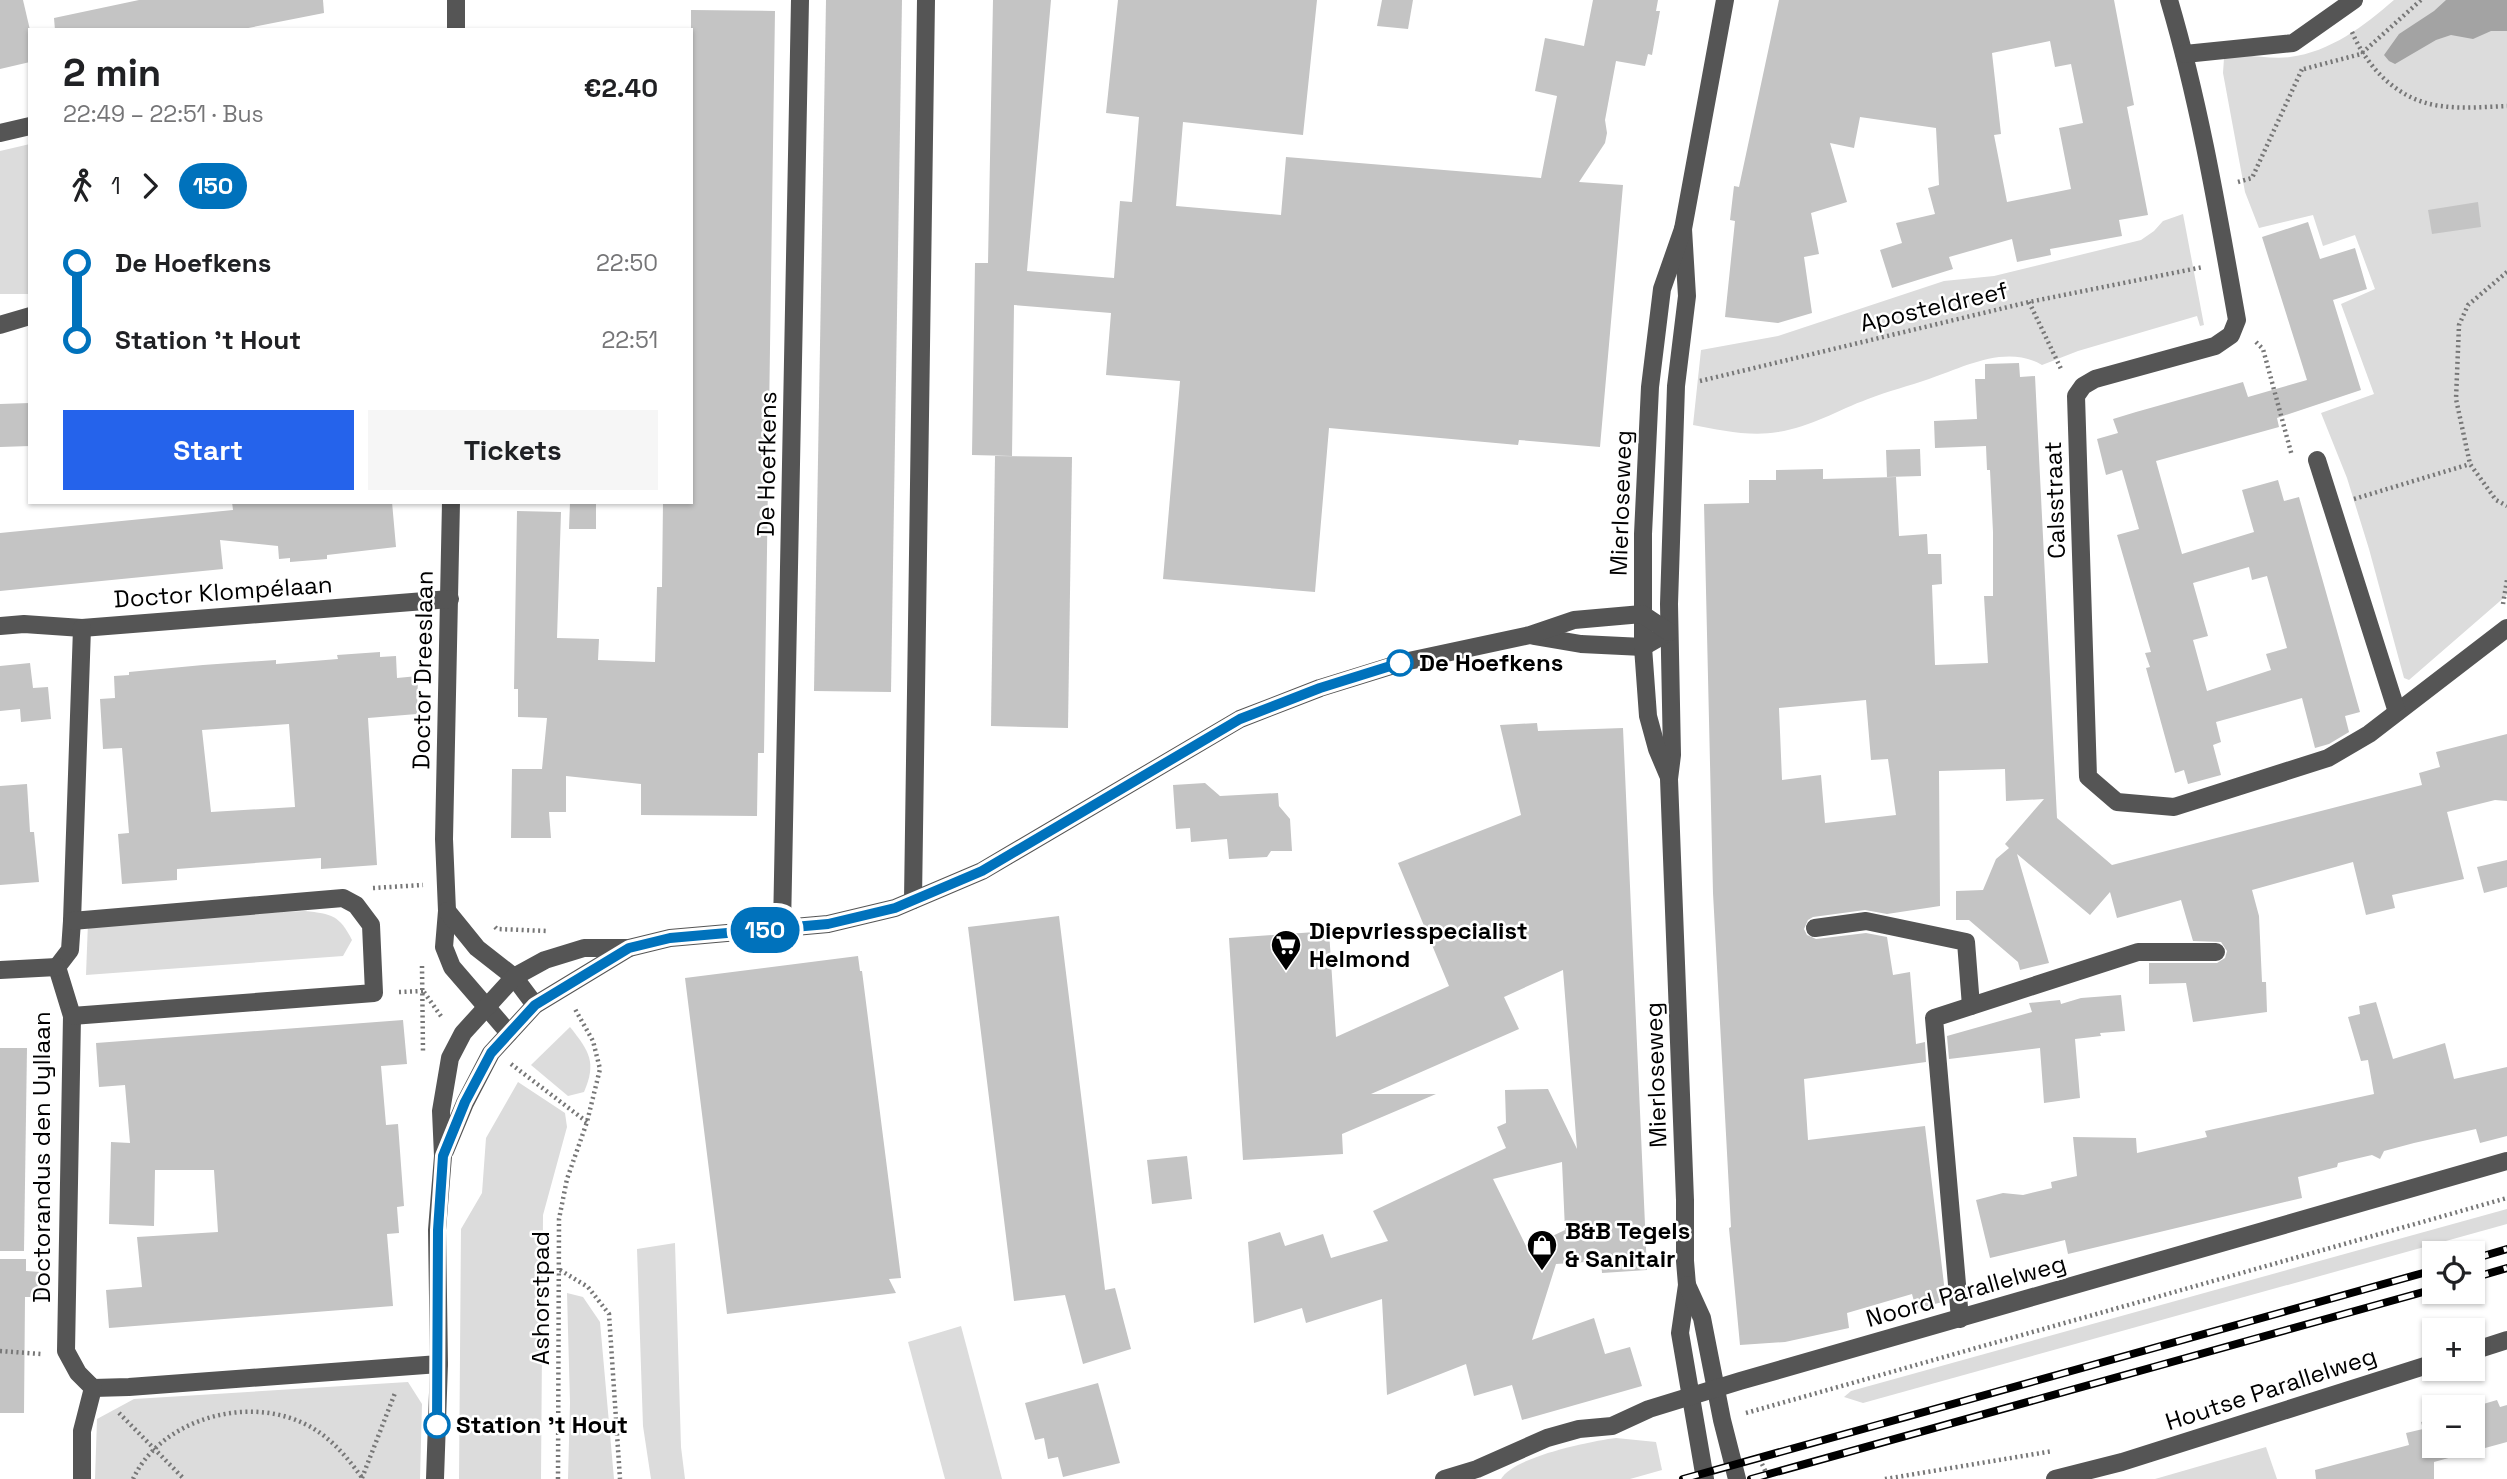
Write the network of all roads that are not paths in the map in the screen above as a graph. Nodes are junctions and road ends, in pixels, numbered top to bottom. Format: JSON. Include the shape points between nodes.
{"nodes":[{"id":1,"x":456,"y":0,"type":"edge"},
{"id":2,"x":800,"y":0,"type":"edge"},
{"id":3,"x":926,"y":0,"type":"edge"},
{"id":4,"x":1726,"y":0,"type":"edge"},
{"id":5,"x":2169,"y":0,"type":"edge"},
{"id":6,"x":2348,"y":5,"type":"edge"},
{"id":7,"x":456,"y":28,"type":"edge"},
{"id":8,"x":2185,"y":54,"type":"junction"},
{"id":9,"x":28,"y":126,"type":"edge"},
{"id":10,"x":0,"y":133,"type":"edge"},
{"id":11,"x":1683,"y":229,"type":"junction"},
{"id":12,"x":28,"y":317,"type":"edge"},
{"id":13,"x":0,"y":325,"type":"edge"},
{"id":14,"x":2317,"y":460,"type":"road end"},
{"id":15,"x":451,"y":504,"type":"edge"},
{"id":16,"x":450,"y":599,"type":"junction"},
{"id":17,"x":1642,"y":614,"type":"junction"},
{"id":18,"x":0,"y":626,"type":"edge"},
{"id":19,"x":82,"y":628,"type":"junction"},
{"id":20,"x":2507,"y":628,"type":"edge"},
{"id":21,"x":1669,"y":632,"type":"junction"},
{"id":22,"x":1530,"y":635,"type":"junction"},
{"id":23,"x":1643,"y":647,"type":"junction"},
{"id":24,"x":2397,"y":712,"type":"junction"},
{"id":25,"x":1670,"y":779,"type":"junction"},
{"id":26,"x":913,"y":900,"type":"junction"},
{"id":27,"x":447,"y":911,"type":"junction"},
{"id":28,"x":72,"y":921,"type":"junction"},
{"id":29,"x":782,"y":928,"type":"junction"},
{"id":30,"x":1815,"y":928,"type":"dead end"},
{"id":31,"x":629,"y":948,"type":"junction"},
{"id":32,"x":2216,"y":951,"type":"dead end"},
{"id":33,"x":57,"y":967,"type":"junction"},
{"id":34,"x":0,"y":970,"type":"edge"},
{"id":35,"x":513,"y":977,"type":"junction"},
{"id":36,"x":535,"y":1005,"type":"junction"},
{"id":37,"x":1972,"y":1006,"type":"junction"},
{"id":38,"x":486,"y":1007,"type":"junction"},
{"id":39,"x":72,"y":1016,"type":"junction"},
{"id":40,"x":509,"y":1033,"type":"junction"},
{"id":41,"x":443,"y":1156,"type":"junction"},
{"id":42,"x":2507,"y":1161,"type":"edge"},
{"id":43,"x":1687,"y":1285,"type":"junction"},
{"id":44,"x":1960,"y":1319,"type":"junction"},
{"id":45,"x":2507,"y":1340,"type":"edge"},
{"id":46,"x":2485,"y":1347,"type":"edge"},
{"id":47,"x":439,"y":1364,"type":"junction"},
{"id":48,"x":2422,"y":1367,"type":"edge"},
{"id":49,"x":93,"y":1388,"type":"junction"},
{"id":50,"x":1716,"y":1390,"type":"junction"},
{"id":51,"x":1692,"y":1396,"type":"junction"},
{"id":52,"x":2122,"y":1470,"type":"edge"},
{"id":53,"x":82,"y":1479,"type":"edge"},
{"id":54,"x":435,"y":1479,"type":"edge"},
{"id":55,"x":1444,"y":1479,"type":"edge"},
{"id":56,"x":1705,"y":1479,"type":"edge"},
{"id":57,"x":1737,"y":1479,"type":"edge"},
{"id":58,"x":2055,"y":1479,"type":"edge"}],
"edges":[{"from":1,"to":7,"type":"street"},
{"from":2,"to":29,"type":"street","name":"De Hoefkens"},
{"from":3,"to":26,"type":"street"},
{"from":4,"to":11,"type":"street","name":"Mierloseweg"},
{"from":5,"to":8,"type":"street"},
{"from":6,"to":8,"type":"street","via":[[2293,43]]},
{"from":8,"to":24,"type":"street","name":"Calsstraat","via":[[2237,320],[2231,335],[2216,346],[2095,379],[2076,396],[2088,777],[2117,802],[2174,807],[2328,758]]},
{"from":9,"to":10,"type":"street"},
{"from":11,"to":17,"type":"street","name":"Mierloseweg","via":[[1662,289],[1650,387]]},
{"from":11,"to":21,"type":"street","name":"Mierloseweg","via":[[1687,296],[1676,386]]},
{"from":12,"to":13,"type":"street"},
{"from":14,"to":24,"type":"street"},
{"from":15,"to":16,"type":"street","name":"Doctor Dreeslaan"},
{"from":16,"to":19,"type":"street","name":"Doctor Klompélaan"},
{"from":16,"to":27,"type":"street","name":"Doctor Dreeslaan","via":[[444,839]]},
{"from":17,"to":21,"type":"street"},
{"from":17,"to":22,"type":"street","via":[[1574,620]]},
{"from":17,"to":23,"type":"street","name":"Mierloseweg"},
{"from":18,"to":19,"type":"street","name":"Doctor Klompélaan"},
{"from":19,"to":28,"type":"street"},
{"from":20,"to":24,"type":"street","name":"Calsstraat"},
{"from":21,"to":23,"type":"street"},
{"from":21,"to":25,"type":"street","name":"Mierloseweg"},
{"from":22,"to":23,"type":"street","via":[[1581,645]]},
{"from":22,"to":26,"type":"street","via":[[1404,662],[1240,719],[982,871]]},
{"from":23,"to":25,"type":"street","name":"Mierloseweg","via":[[1648,716]]},
{"from":25,"to":43,"type":"street","name":"Mierloseweg"},
{"from":26,"to":29,"type":"street","via":[[828,924]]},
{"from":27,"to":35,"type":"street","via":[[477,948]]},
{"from":27,"to":38,"type":"street","name":"Doctor Dreeslaan","via":[[444,947],[452,967]]},
{"from":28,"to":33,"type":"street","via":[[70,950]]},
{"from":28,"to":39,"type":"street","via":[[343,898],[356,905],[371,925],[374,993]]},
{"from":29,"to":31,"type":"street","via":[[670,938]]},
{"from":30,"to":37,"type":"street","via":[[1866,921],[1966,942]]},
{"from":31,"to":35,"type":"street","via":[[584,948],[545,960]]},
{"from":31,"to":36,"type":"street"},
{"from":32,"to":37,"type":"street","via":[[2138,952]]},
{"from":33,"to":34,"type":"street"},
{"from":33,"to":39,"type":"street","name":"Doctorandus den Uyllaan"},
{"from":35,"to":36,"type":"street"},
{"from":35,"to":38,"type":"street"},
{"from":36,"to":40,"type":"street"},
{"from":37,"to":44,"type":"street","via":[[1934,1018]]},
{"from":38,"to":40,"type":"street","name":"Doctor Dreeslaan"},
{"from":38,"to":41,"type":"street","via":[[469,1024],[450,1058],[441,1111]]},
{"from":39,"to":49,"type":"street","name":"Doctorandus den Uyllaan","via":[[66,1351]]},
{"from":40,"to":41,"type":"street","via":[[491,1053]]},
{"from":41,"to":47,"type":"street","via":[[438,1230]]},
{"from":42,"to":44,"type":"street","name":"Noord Parallelweg"},
{"from":43,"to":50,"type":"street","name":"Mierloseweg","via":[[1702,1318]]},
{"from":43,"to":51,"type":"street","name":"Mierloseweg","via":[[1680,1333]]},
{"from":44,"to":50,"type":"street","name":"Noord Parallelweg"},
{"from":45,"to":46,"type":"street"},
{"from":47,"to":49,"type":"street"},
{"from":47,"to":54,"type":"street"},
{"from":48,"to":52,"type":"street","name":"Houtse Parallelweg"},
{"from":49,"to":53,"type":"street","via":[[82,1431]]},
{"from":50,"to":51,"type":"street","name":"Noord Parallelweg"},
{"from":50,"to":57,"type":"street","name":"Mierloseweg"},
{"from":51,"to":55,"type":"street","name":"Noord Parallelweg","via":[[1612,1426],[1547,1438]]},
{"from":51,"to":56,"type":"street","name":"Mierloseweg"},
{"from":52,"to":58,"type":"street","name":"Houtse Parallelweg"}]}
